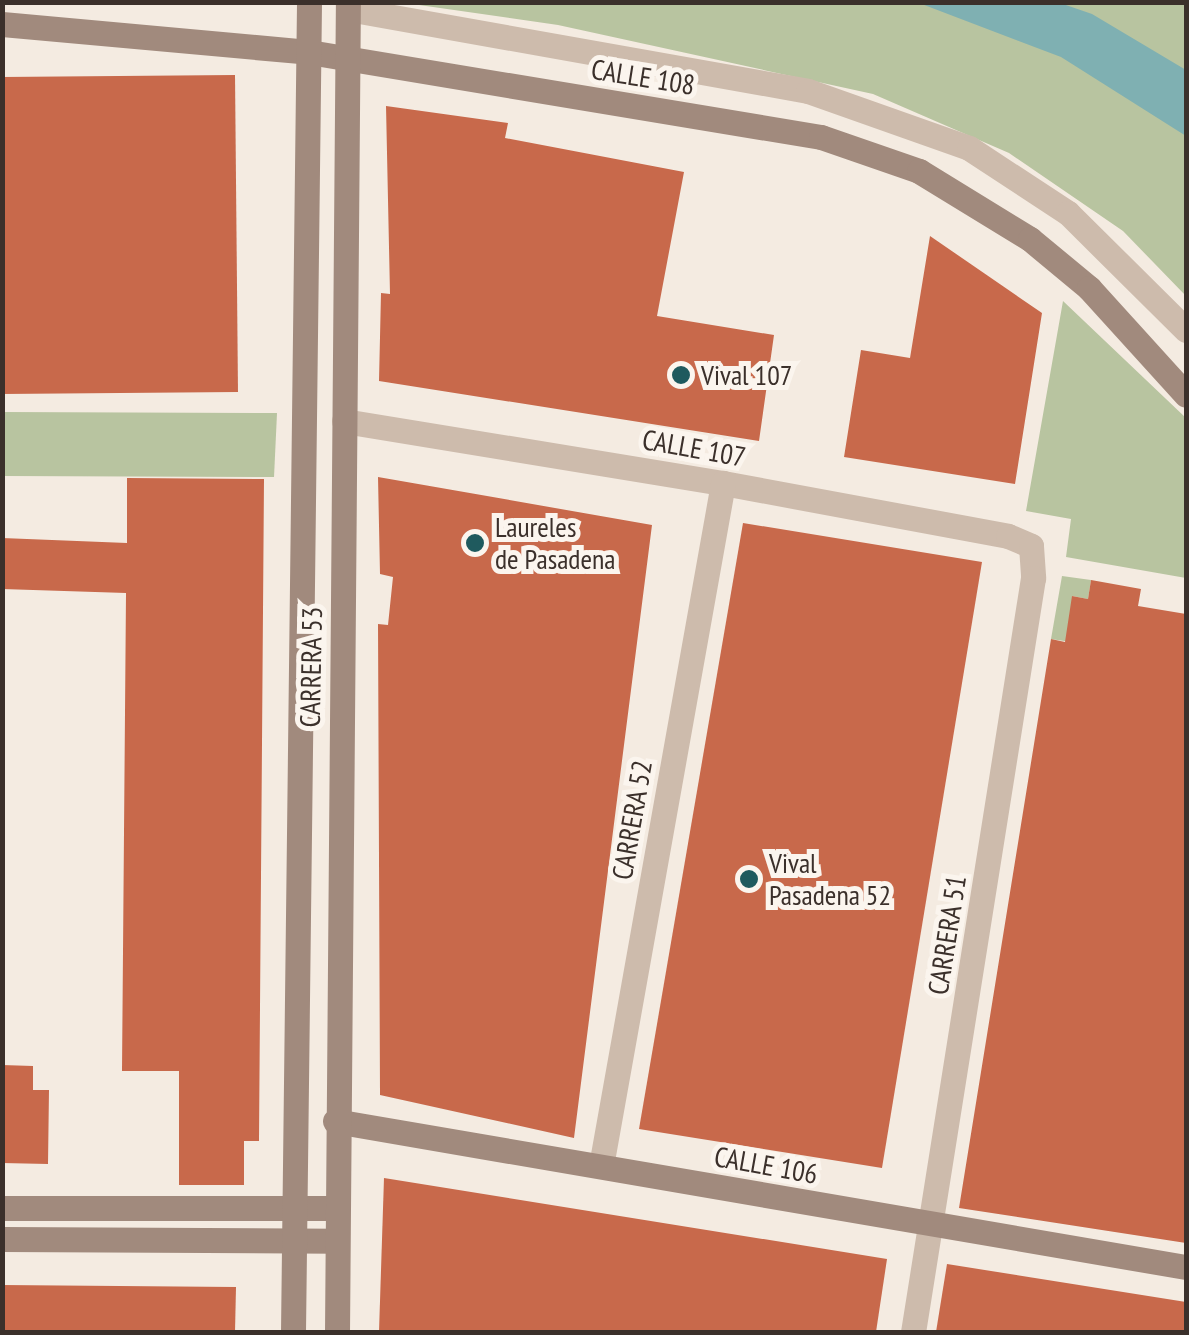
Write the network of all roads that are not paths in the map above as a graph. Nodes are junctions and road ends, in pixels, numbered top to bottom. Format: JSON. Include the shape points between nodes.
{"nodes":[{"id":1,"x":309,"y":3,"type":"edge"},
{"id":2,"x":348,"y":6,"type":"edge"},
{"id":3,"x":2,"y":24,"type":"edge"},
{"id":4,"x":309,"y":52,"type":"junction"},
{"id":5,"x":348,"y":60,"type":"junction"},
{"id":6,"x":1186,"y":330,"type":"edge"},
{"id":7,"x":1186,"y":395,"type":"edge"},
{"id":8,"x":344,"y":422,"type":"junction"},
{"id":9,"x":723,"y":483,"type":"junction"},
{"id":10,"x":1030,"y":546,"type":"joint"},
{"id":11,"x":335,"y":1121,"type":"junction"},
{"id":12,"x":600,"y":1166,"type":"junction"},
{"id":13,"x":2,"y":1208,"type":"edge"},
{"id":14,"x":294,"y":1208,"type":"junction"},
{"id":15,"x":334,"y":1208,"type":"junction"},
{"id":16,"x":932,"y":1224,"type":"junction"},
{"id":17,"x":2,"y":1238,"type":"edge"},
{"id":18,"x":294,"y":1242,"type":"junction"},
{"id":19,"x":335,"y":1242,"type":"junction"},
{"id":20,"x":1186,"y":1267,"type":"edge"},
{"id":21,"x":293,"y":1332,"type":"edge"},
{"id":22,"x":336,"y":1332,"type":"edge"},
{"id":23,"x":914,"y":1332,"type":"edge"}],
"edges":[{"from":1,"to":2,"type":"street","name":"CALLE 108"},
{"from":1,"to":4,"type":"street","name":"CARRERA 53"},
{"from":2,"to":5,"type":"street","name":"CARRERA 53"},
{"from":2,"to":6,"type":"street","name":"CALLE 108","via":[[808,91],[969,148],[1068,212]]},
{"from":3,"to":4,"type":"street","name":"CALLE 108"},
{"from":4,"to":5,"type":"street","name":"CALLE 108"},
{"from":4,"to":14,"type":"street","name":"CARRERA 53"},
{"from":5,"to":7,"type":"street","name":"CALLE 108","via":[[820,137],[920,170],[1063,262]]},
{"from":5,"to":8,"type":"street","name":"CARRERA 53"},
{"from":8,"to":9,"type":"street","name":"CALLE 107"},
{"from":8,"to":11,"type":"street","name":"CARRERA 53"},
{"from":9,"to":10,"type":"street","name":"CALLE 107","via":[[1008,536]]},
{"from":9,"to":12,"type":"street","name":"CARRERA 52"},
{"from":10,"to":16,"type":"street","name":"CARRERA 51","via":[[1032,578]]},
{"from":11,"to":12,"type":"street","name":"CALLE 106"},
{"from":11,"to":15,"type":"street","name":"CARRERA 53"},
{"from":12,"to":16,"type":"street","name":"CALLE 106"},
{"from":13,"to":14,"type":"street"},
{"from":14,"to":15,"type":"street"},
{"from":14,"to":18,"type":"street","name":"CARRERA 53"},
{"from":15,"to":19,"type":"street","name":"CARRERA 53"},
{"from":16,"to":20,"type":"street","name":"CALLE 106"},
{"from":16,"to":23,"type":"street","name":"CARRERA 51"},
{"from":17,"to":18,"type":"street"},
{"from":18,"to":19,"type":"street"},
{"from":18,"to":21,"type":"street","name":"CARRERA 53"},
{"from":19,"to":22,"type":"street","name":"CARRERA 53"}]}
